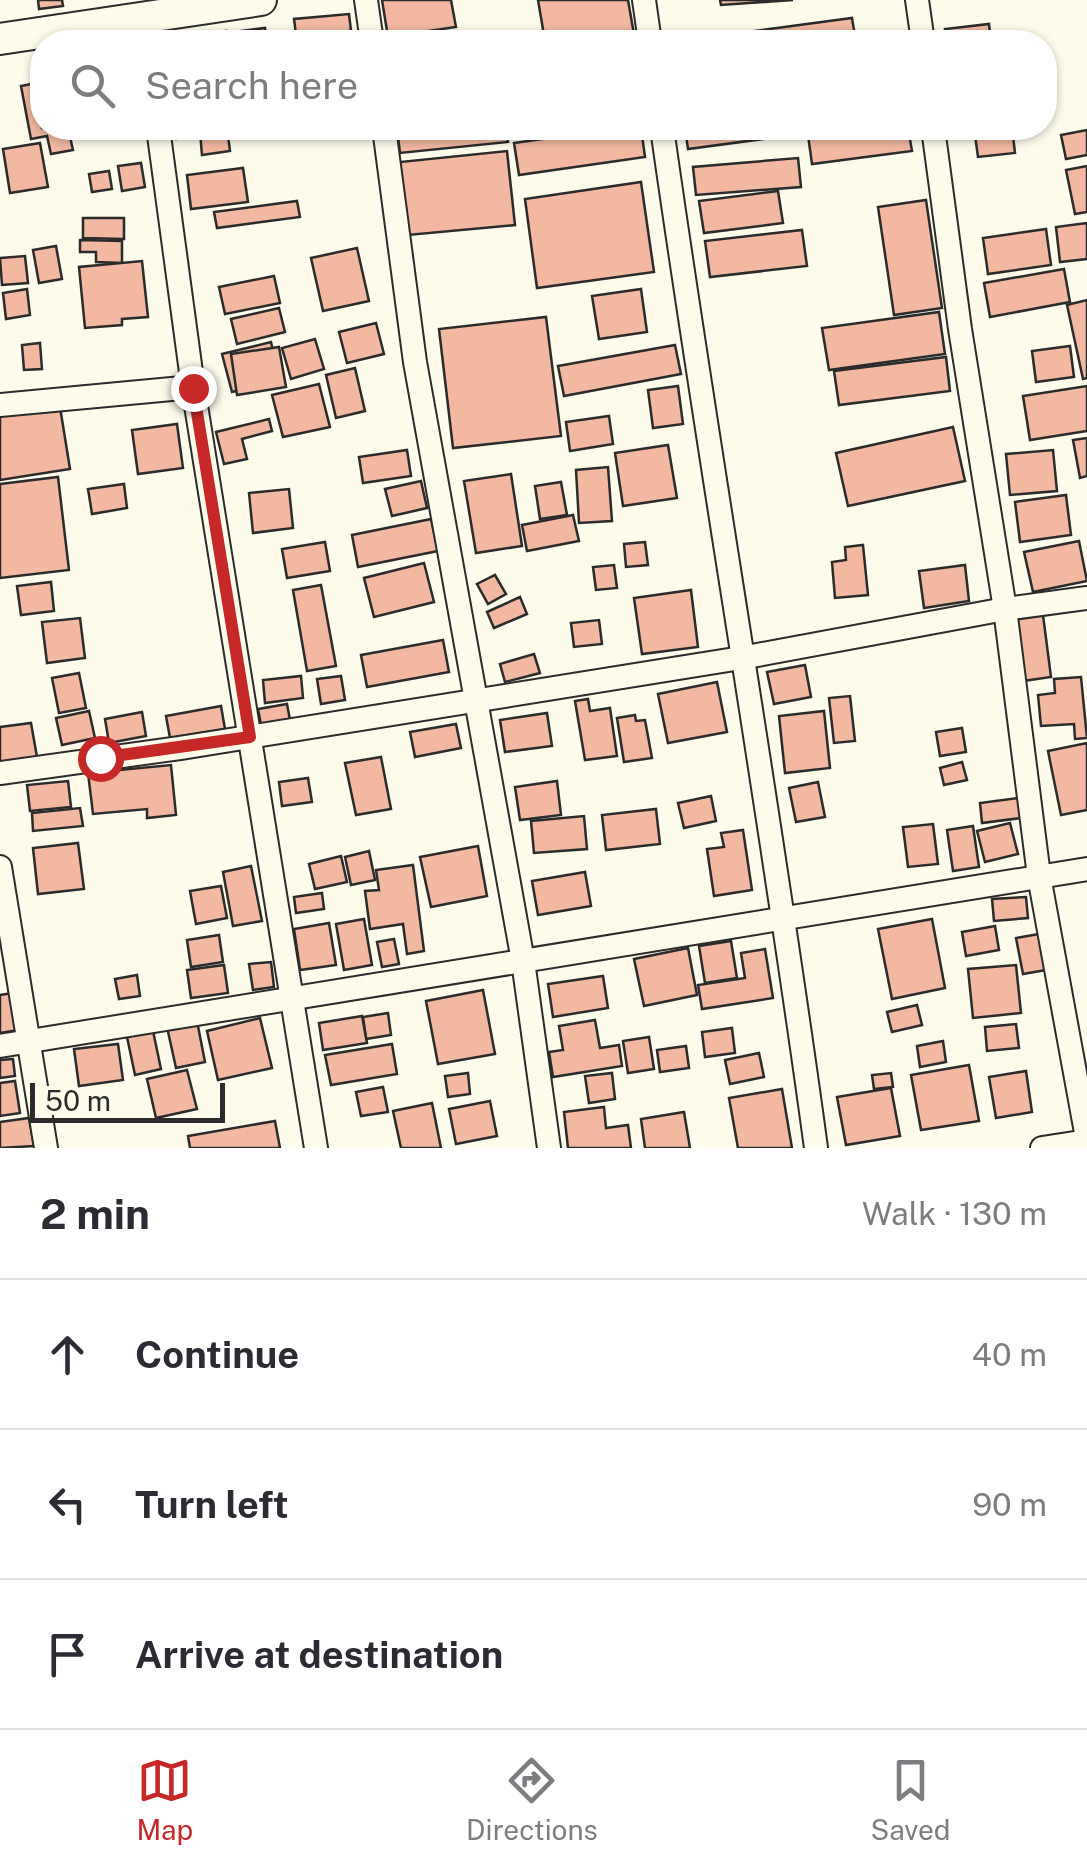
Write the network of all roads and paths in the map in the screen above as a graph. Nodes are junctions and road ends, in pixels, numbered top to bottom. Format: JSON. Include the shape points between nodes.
{"nodes":[{"id":1,"x":261,"y":0,"type":"edge"},
{"id":2,"x":366,"y":0,"type":"edge"},
{"id":3,"x":644,"y":0,"type":"edge"},
{"id":4,"x":917,"y":0,"type":"edge"},
{"id":5,"x":142,"y":30,"type":"edge"},
{"id":6,"x":370,"y":30,"type":"edge"},
{"id":7,"x":648,"y":30,"type":"edge"},
{"id":8,"x":921,"y":30,"type":"edge"},
{"id":9,"x":30,"y":36,"type":"edge"},
{"id":10,"x":0,"y":38,"type":"edge"},
{"id":11,"x":160,"y":140,"type":"edge"},
{"id":12,"x":386,"y":140,"type":"edge"},
{"id":13,"x":664,"y":140,"type":"edge"},
{"id":14,"x":936,"y":140,"type":"edge"},
{"id":15,"x":193,"y":388,"type":"junction"},
{"id":16,"x":0,"y":405,"type":"edge"},
{"id":17,"x":1087,"y":598,"type":"edge"},
{"id":18,"x":1005,"y":609,"type":"junction"},
{"id":19,"x":741,"y":658,"type":"junction"},
{"id":20,"x":474,"y":700,"type":"junction"},
{"id":21,"x":250,"y":737,"type":"junction"},
{"id":22,"x":0,"y":773,"type":"edge"},
{"id":23,"x":0,"y":867,"type":"edge"},
{"id":24,"x":1087,"y":868,"type":"edge"},
{"id":25,"x":1039,"y":876,"type":"junction"},
{"id":26,"x":785,"y":918,"type":"junction"},
{"id":27,"x":523,"y":961,"type":"junction"},
{"id":28,"x":290,"y":997,"type":"junction"},
{"id":29,"x":28,"y":1040,"type":"junction"},
{"id":30,"x":0,"y":1046,"type":"edge"},
{"id":31,"x":1087,"y":1140,"type":"edge"},
{"id":32,"x":46,"y":1148,"type":"edge"},
{"id":33,"x":316,"y":1148,"type":"edge"},
{"id":34,"x":548,"y":1148,"type":"edge"},
{"id":35,"x":816,"y":1148,"type":"edge"},
{"id":36,"x":1042,"y":1148,"type":"edge"}],
"edges":[{"from":1,"to":5,"type":"street"},
{"from":2,"to":6,"type":"street"},
{"from":3,"to":7,"type":"street"},
{"from":4,"to":8,"type":"street"},
{"from":9,"to":10,"type":"street"},
{"from":11,"to":15,"type":"street"},
{"from":12,"to":20,"type":"street","via":[[415,362]]},
{"from":13,"to":19,"type":"street"},
{"from":14,"to":18,"type":"street"},
{"from":15,"to":16,"type":"street"},
{"from":15,"to":21,"type":"street"},
{"from":17,"to":18,"type":"street"},
{"from":18,"to":19,"type":"street"},
{"from":18,"to":25,"type":"street"},
{"from":19,"to":20,"type":"street"},
{"from":19,"to":26,"type":"street"},
{"from":20,"to":21,"type":"street"},
{"from":20,"to":27,"type":"street"},
{"from":21,"to":22,"type":"street"},
{"from":21,"to":28,"type":"street"},
{"from":23,"to":29,"type":"street"},
{"from":24,"to":25,"type":"street"},
{"from":25,"to":26,"type":"street"},
{"from":25,"to":31,"type":"street"},
{"from":26,"to":27,"type":"street"},
{"from":26,"to":35,"type":"street"},
{"from":27,"to":28,"type":"street"},
{"from":27,"to":34,"type":"street"},
{"from":28,"to":29,"type":"street"},
{"from":28,"to":33,"type":"street"},
{"from":29,"to":30,"type":"street"},
{"from":29,"to":32,"type":"street"},
{"from":31,"to":36,"type":"street"}]}
